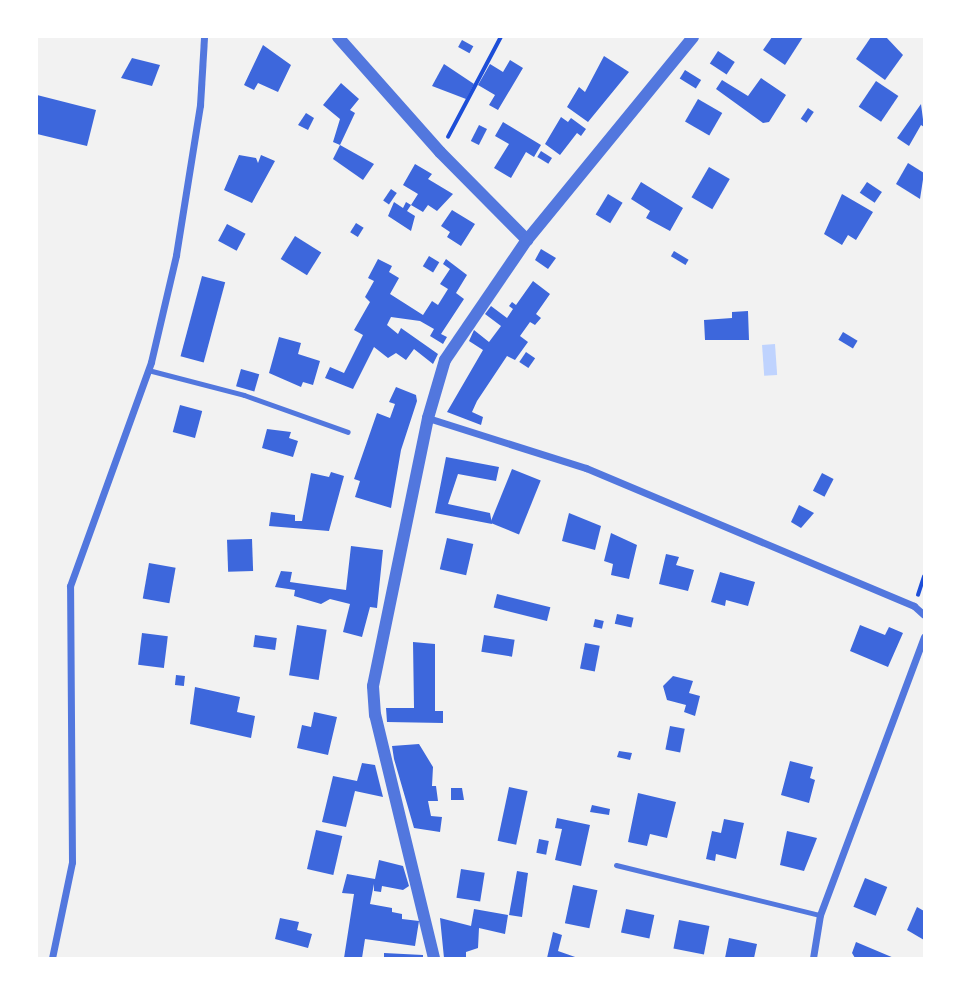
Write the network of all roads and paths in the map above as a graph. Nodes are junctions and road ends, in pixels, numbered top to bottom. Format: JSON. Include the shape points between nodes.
{"nodes":[{"id":1,"x":204,"y":37,"type":"edge"},
{"id":2,"x":338,"y":37,"type":"edge"},
{"id":3,"x":501,"y":37,"type":"edge"},
{"id":4,"x":693,"y":37,"type":"edge"},
{"id":5,"x":440,"y":152,"type":"junction"},
{"id":6,"x":527,"y":240,"type":"junction"},
{"id":7,"x":148,"y":370,"type":"junction"},
{"id":8,"x":428,"y":418,"type":"junction"},
{"id":9,"x":348,"y":432,"type":"dead end"},
{"id":10,"x":924,"y":578,"type":"edge"},
{"id":11,"x":914,"y":606,"type":"junction"},
{"id":12,"x":924,"y":615,"type":"edge"},
{"id":13,"x":924,"y":637,"type":"edge"},
{"id":14,"x":616,"y":865,"type":"dead end"},
{"id":15,"x":820,"y":915,"type":"junction"},
{"id":16,"x":52,"y":958,"type":"edge"},
{"id":17,"x":434,"y":958,"type":"edge"},
{"id":18,"x":813,"y":958,"type":"edge"}],
"edges":[{"from":1,"to":7,"type":"street","via":[[200,105],[176,255]]},
{"from":2,"to":5,"type":"street"},
{"from":3,"to":5,"type":"path"},
{"from":4,"to":6,"type":"street"},
{"from":5,"to":6,"type":"street"},
{"from":6,"to":8,"type":"street","via":[[445,360]]},
{"from":7,"to":9,"type":"lane","via":[[244,395]]},
{"from":7,"to":16,"type":"street","via":[[70,586],[72,862]]},
{"from":8,"to":11,"type":"street","via":[[586,468]]},
{"from":8,"to":17,"type":"street","via":[[373,686],[383,752]]},
{"from":10,"to":11,"type":"path"},
{"from":11,"to":12,"type":"street"},
{"from":13,"to":15,"type":"street"},
{"from":14,"to":15,"type":"lane"},
{"from":15,"to":18,"type":"street"}]}
